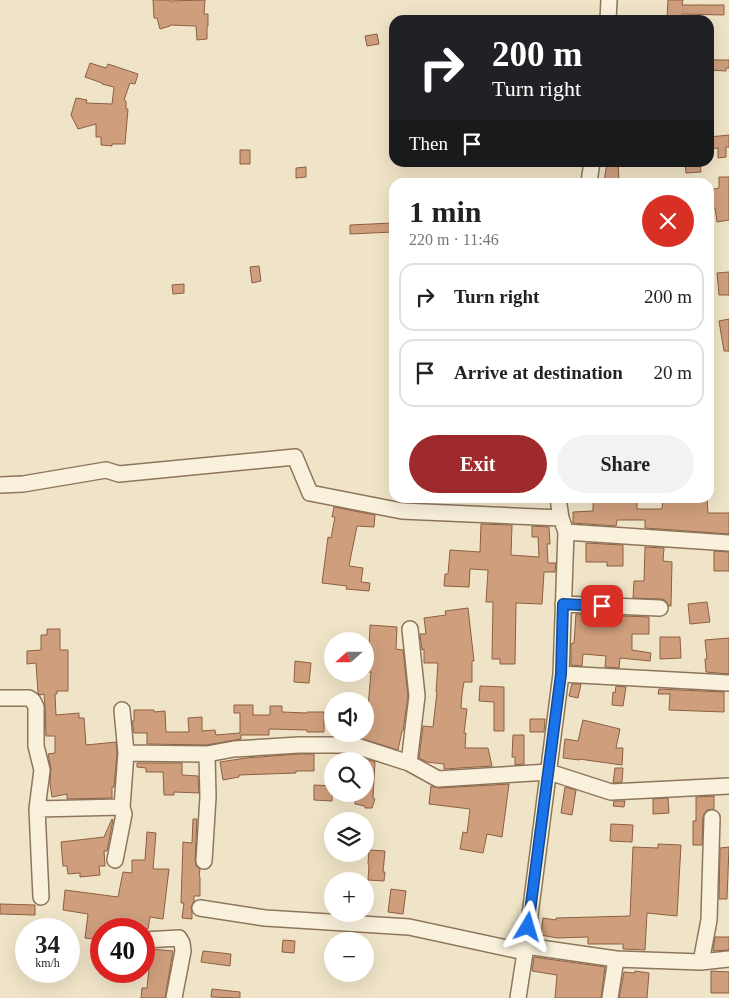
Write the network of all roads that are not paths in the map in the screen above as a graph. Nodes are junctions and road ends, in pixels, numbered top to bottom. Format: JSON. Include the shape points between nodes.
{"nodes":[{"id":1,"x":609,"y":0,"type":"edge"},
{"id":2,"x":608,"y":15,"type":"edge"},
{"id":3,"x":0,"y":485,"type":"edge"},
{"id":4,"x":559,"y":503,"type":"edge"},
{"id":5,"x":563,"y":525,"type":"junction"},
{"id":6,"x":729,"y":543,"type":"edge"},
{"id":7,"x":563,"y":604,"type":"junction"},
{"id":8,"x":660,"y":608,"type":"dead end"},
{"id":9,"x":410,"y":629,"type":"dead end"},
{"id":10,"x":561,"y":674,"type":"junction"},
{"id":11,"x":729,"y":684,"type":"edge"},
{"id":12,"x":0,"y":698,"type":"edge"},
{"id":13,"x":122,"y":710,"type":"dead end"},
{"id":14,"x":126,"y":753,"type":"junction"},
{"id":15,"x":207,"y":754,"type":"junction"},
{"id":16,"x":408,"y":762,"type":"junction"},
{"id":17,"x":549,"y":772,"type":"junction"},
{"id":18,"x":729,"y":786,"type":"edge"},
{"id":19,"x":122,"y":807,"type":"junction"},
{"id":20,"x":37,"y":809,"type":"junction"},
{"id":21,"x":712,"y":818,"type":"dead end"},
{"id":22,"x":114,"y":860,"type":"dead end"},
{"id":23,"x":204,"y":861,"type":"dead end"},
{"id":24,"x":41,"y":897,"type":"dead end"},
{"id":25,"x":200,"y":908,"type":"dead end"},
{"id":26,"x":155,"y":939,"type":"edge"},
{"id":27,"x":525,"y":949,"type":"junction"},
{"id":28,"x":616,"y":959,"type":"junction"},
{"id":29,"x":729,"y":959,"type":"edge"},
{"id":30,"x":702,"y":962,"type":"junction"},
{"id":31,"x":174,"y":998,"type":"edge"},
{"id":32,"x":518,"y":998,"type":"edge"},
{"id":33,"x":610,"y":998,"type":"edge"}],
"edges":[{"from":1,"to":2,"type":"street"},
{"from":3,"to":5,"type":"street","via":[[106,470],[119,474],[295,457],[310,493],[402,511]]},
{"from":4,"to":5,"type":"street"},
{"from":5,"to":6,"type":"street"},
{"from":5,"to":7,"type":"street"},
{"from":7,"to":8,"type":"street"},
{"from":7,"to":10,"type":"street"},
{"from":9,"to":16,"type":"street","via":[[417,696]]},
{"from":10,"to":11,"type":"street"},
{"from":10,"to":17,"type":"street"},
{"from":12,"to":20,"type":"street","via":[[29,698],[36,707],[36,746],[42,770]]},
{"from":13,"to":14,"type":"street"},
{"from":14,"to":15,"type":"street"},
{"from":14,"to":19,"type":"street"},
{"from":15,"to":16,"type":"street","via":[[234,749],[353,745]]},
{"from":15,"to":23,"type":"street"},
{"from":16,"to":17,"type":"street","via":[[438,779]]},
{"from":17,"to":18,"type":"street","via":[[611,792]]},
{"from":17,"to":27,"type":"street"},
{"from":19,"to":20,"type":"street"},
{"from":19,"to":22,"type":"street","via":[[124,814]]},
{"from":20,"to":24,"type":"street"},
{"from":21,"to":30,"type":"street","via":[[709,920]]},
{"from":25,"to":27,"type":"street","via":[[265,918],[409,927]]},
{"from":26,"to":31,"type":"street","via":[[178,938],[182,943]]},
{"from":27,"to":28,"type":"street"},
{"from":27,"to":32,"type":"street"},
{"from":28,"to":30,"type":"street"},
{"from":28,"to":33,"type":"street"},
{"from":29,"to":30,"type":"street"}]}
